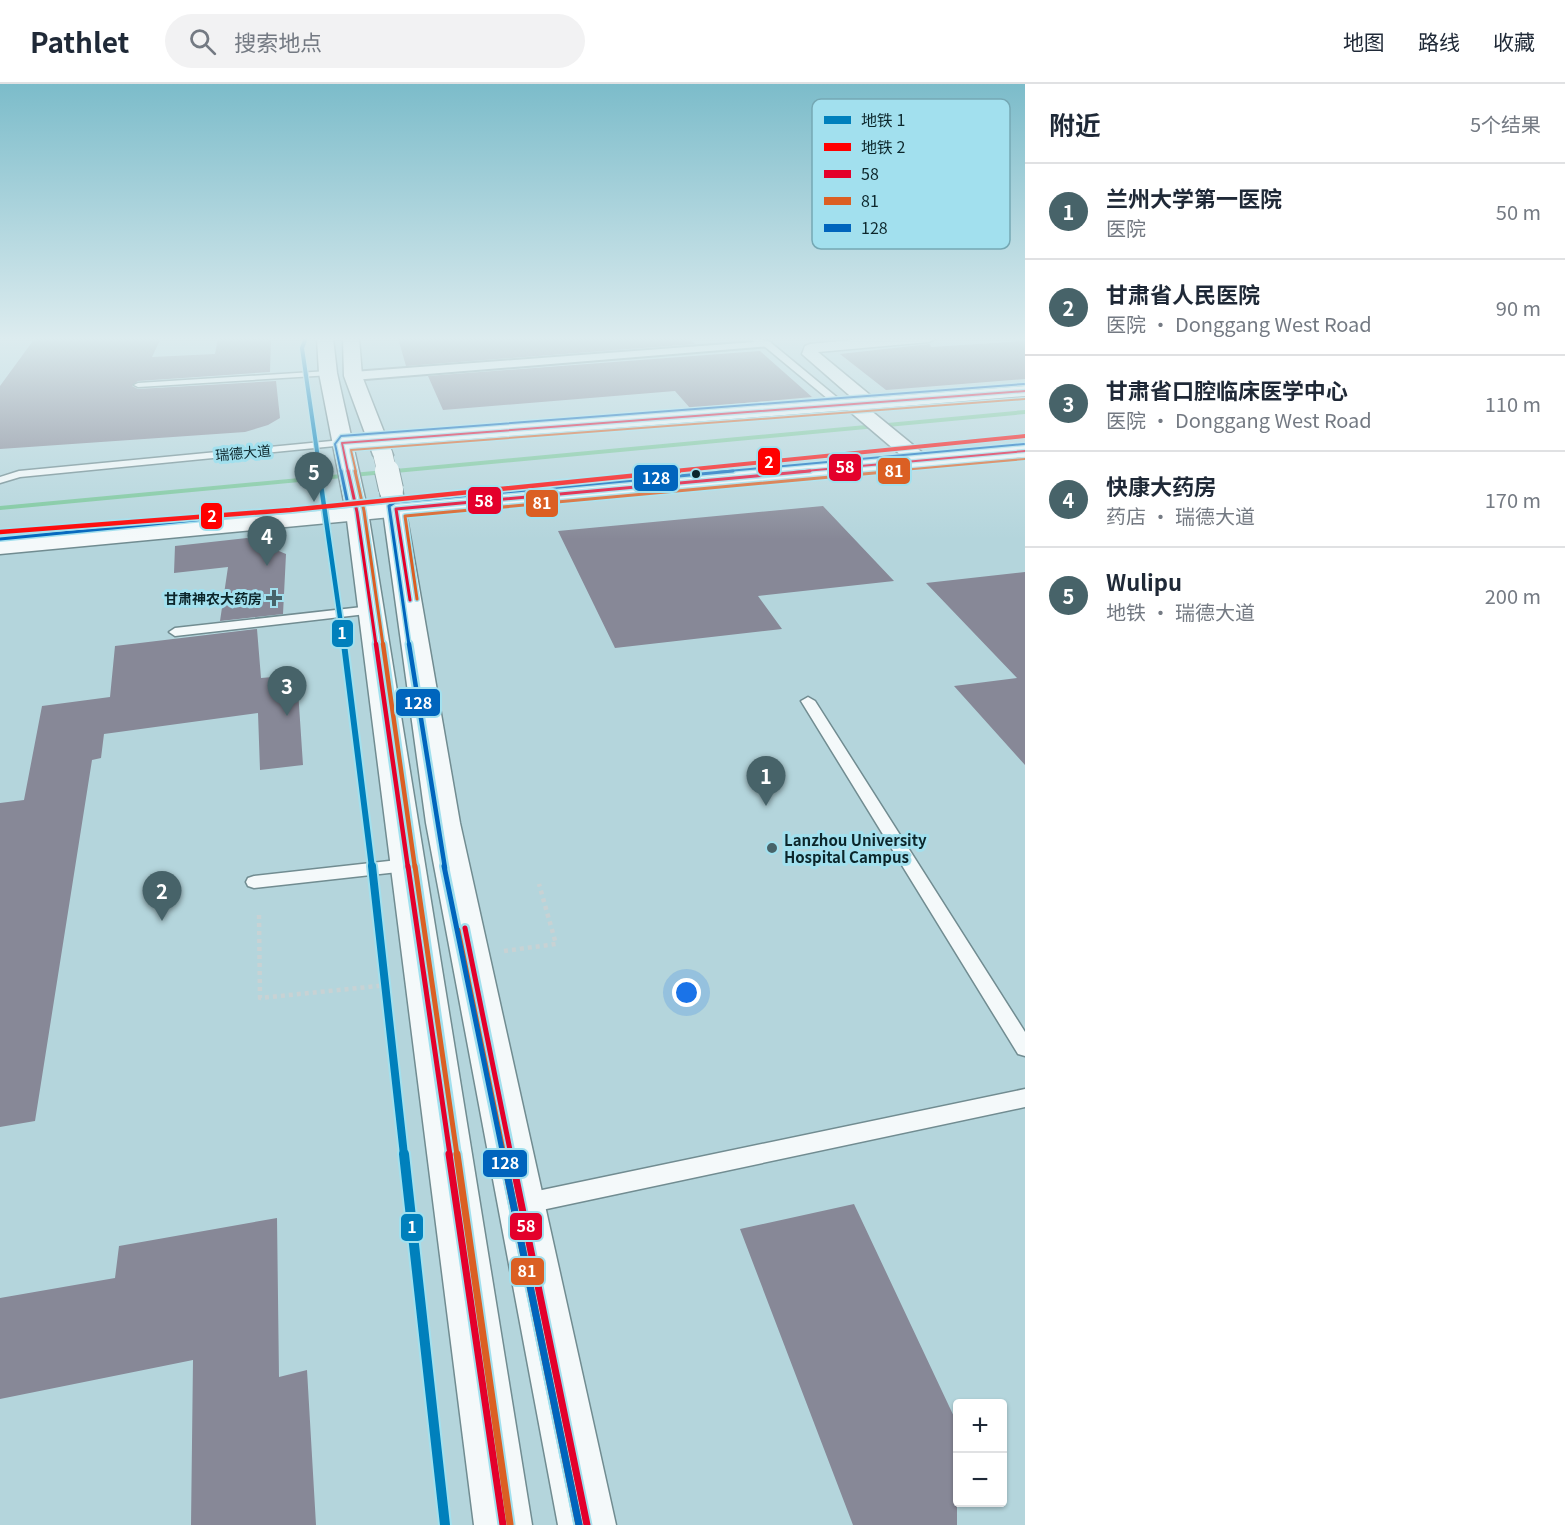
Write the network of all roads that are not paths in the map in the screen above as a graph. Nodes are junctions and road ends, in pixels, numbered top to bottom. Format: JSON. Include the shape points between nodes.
{"nodes":[{"id":1,"x":334,"y":405,"type":"edge"},
{"id":2,"x":364,"y":405,"type":"edge"},
{"id":3,"x":853,"y":405,"type":"edge"},
{"id":4,"x":855,"y":405,"type":"edge"},
{"id":5,"x":884,"y":405,"type":"edge"},
{"id":6,"x":857,"y":408,"type":"junction"},
{"id":7,"x":343,"y":448,"type":"junction"},
{"id":8,"x":381,"y":448,"type":"junction"},
{"id":9,"x":1025,"y":452,"type":"edge"},
{"id":10,"x":920,"y":461,"type":"junction"},
{"id":11,"x":0,"y":480,"type":"edge"},
{"id":12,"x":394,"y":499,"type":"junction"},
{"id":13,"x":355,"y":503,"type":"junction"},
{"id":14,"x":0,"y":548,"type":"edge"},
{"id":15,"x":371,"y":610,"type":"junction"},
{"id":16,"x":175,"y":632,"type":"dead end"},
{"id":17,"x":808,"y":701,"type":"dead end"},
{"id":18,"x":407,"y":865,"type":"junction"},
{"id":19,"x":254,"y":882,"type":"dead end"},
{"id":20,"x":1025,"y":1048,"type":"edge"},
{"id":21,"x":1025,"y":1098,"type":"edge"},
{"id":22,"x":520,"y":1205,"type":"junction"},
{"id":23,"x":503,"y":1525,"type":"edge"},
{"id":24,"x":587,"y":1525,"type":"edge"}],
"edges":[{"from":1,"to":7,"type":"main road"},
{"from":2,"to":8,"type":"main road"},
{"from":3,"to":6,"type":"lane"},
{"from":4,"to":6,"type":"street"},
{"from":5,"to":6,"type":"main road","name":"瑞德大道"},
{"from":6,"to":8,"type":"main road","name":"瑞德大道"},
{"from":6,"to":10,"type":"main road"},
{"from":7,"to":8,"type":"main road","name":"瑞德大道"},
{"from":7,"to":11,"type":"lane","name":"瑞德大道","via":[[19,474]]},
{"from":7,"to":13,"type":"main road"},
{"from":8,"to":12,"type":"main road","bridge":true},
{"from":9,"to":10,"type":"main road"},
{"from":10,"to":12,"type":"main road"},
{"from":12,"to":13,"type":"main road"},
{"from":12,"to":22,"type":"main road","via":[[443,823]]},
{"from":13,"to":14,"type":"main road"},
{"from":13,"to":15,"type":"main road"},
{"from":15,"to":16,"type":"lane"},
{"from":15,"to":18,"type":"main road"},
{"from":17,"to":20,"type":"lane"},
{"from":18,"to":19,"type":"lane"},
{"from":18,"to":23,"type":"main road"},
{"from":21,"to":22,"type":"lane"},
{"from":22,"to":24,"type":"main road"}]}
